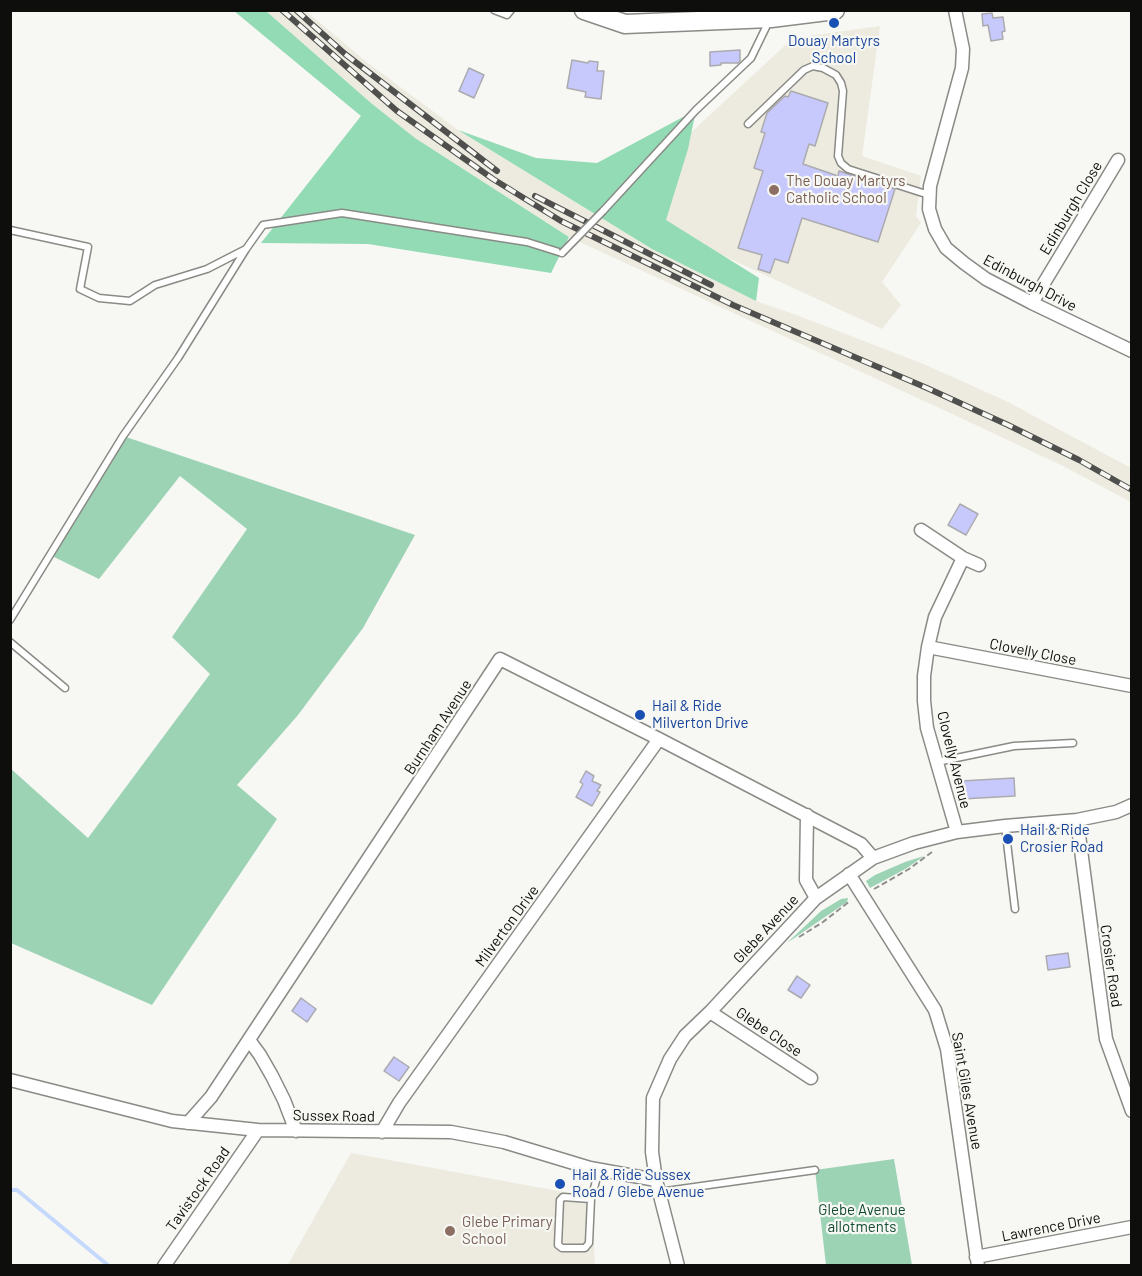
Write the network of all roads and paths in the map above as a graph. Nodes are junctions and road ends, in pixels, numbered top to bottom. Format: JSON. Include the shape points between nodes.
{"nodes":[{"id":1,"x":494,"y":10,"type":"edge"},
{"id":2,"x":511,"y":10,"type":"edge"},
{"id":3,"x":584,"y":10,"type":"edge"},
{"id":4,"x":835,"y":10,"type":"edge"},
{"id":5,"x":955,"y":10,"type":"edge"},
{"id":6,"x":771,"y":14,"type":"edge"},
{"id":7,"x":610,"y":15,"type":"edge"},
{"id":8,"x":747,"y":124,"type":"dead end"},
{"id":9,"x":1118,"y":160,"type":"dead end"},
{"id":10,"x":929,"y":195,"type":"junction"},
{"id":11,"x":10,"y":230,"type":"edge"},
{"id":12,"x":246,"y":249,"type":"junction"},
{"id":13,"x":1032,"y":303,"type":"junction"},
{"id":14,"x":1131,"y":351,"type":"edge"},
{"id":15,"x":921,"y":530,"type":"dead end"},
{"id":16,"x":963,"y":558,"type":"junction"},
{"id":17,"x":979,"y":565,"type":"dead end"},
{"id":18,"x":10,"y":620,"type":"edge"},
{"id":19,"x":10,"y":642,"type":"edge"},
{"id":20,"x":928,"y":647,"type":"junction"},
{"id":21,"x":1131,"y":686,"type":"edge"},
{"id":22,"x":64,"y":688,"type":"dead end"},
{"id":23,"x":659,"y":739,"type":"junction"},
{"id":24,"x":1073,"y":743,"type":"dead end"},
{"id":25,"x":937,"y":762,"type":"junction"},
{"id":26,"x":1131,"y":805,"type":"edge"},
{"id":27,"x":1116,"y":812,"type":"junction"},
{"id":28,"x":807,"y":815,"type":"junction"},
{"id":29,"x":1131,"y":816,"type":"edge"},
{"id":30,"x":1077,"y":820,"type":"junction"},
{"id":31,"x":1005,"y":826,"type":"junction"},
{"id":32,"x":957,"y":832,"type":"junction"},
{"id":33,"x":932,"y":852,"type":"dead end"},
{"id":34,"x":873,"y":858,"type":"junction"},
{"id":35,"x":849,"y":874,"type":"junction"},
{"id":36,"x":869,"y":892,"type":"dead end"},
{"id":37,"x":850,"y":895,"type":"dead end"},
{"id":38,"x":816,"y":898,"type":"junction"},
{"id":39,"x":1015,"y":909,"type":"dead end"},
{"id":40,"x":796,"y":939,"type":"dead end"},
{"id":41,"x":710,"y":1012,"type":"junction"},
{"id":42,"x":249,"y":1040,"type":"junction"},
{"id":43,"x":811,"y":1078,"type":"dead end"},
{"id":44,"x":10,"y":1080,"type":"edge"},
{"id":45,"x":211,"y":1097,"type":"junction"},
{"id":46,"x":1131,"y":1111,"type":"edge"},
{"id":47,"x":188,"y":1122,"type":"junction"},
{"id":48,"x":209,"y":1125,"type":"junction"},
{"id":49,"x":258,"y":1130,"type":"junction"},
{"id":50,"x":296,"y":1131,"type":"junction"},
{"id":51,"x":382,"y":1132,"type":"junction"},
{"id":52,"x":598,"y":1170,"type":"junction"},
{"id":53,"x":815,"y":1170,"type":"dead end"},
{"id":54,"x":658,"y":1186,"type":"junction"},
{"id":55,"x":591,"y":1199,"type":"junction"},
{"id":56,"x":1131,"y":1227,"type":"edge"},
{"id":57,"x":977,"y":1261,"type":"edge"},
{"id":58,"x":164,"y":1266,"type":"edge"},
{"id":59,"x":678,"y":1266,"type":"edge"}],
"edges":[{"from":1,"to":2,"type":"lane","via":[[507,15]]},
{"from":3,"to":7,"type":"main road"},
{"from":4,"to":6,"type":"main road"},
{"from":5,"to":10,"type":"street","name":"Edinburgh Drive","via":[[963,50],[962,68]]},
{"from":6,"to":7,"type":"main road","via":[[625,24]]},
{"from":6,"to":12,"type":"lane","bridge":true,"via":[[751,58],[696,110],[562,253],[527,242],[342,213],[263,225]]},
{"from":8,"to":10,"type":"lane","via":[[804,70],[813,66],[823,68],[836,75],[843,91],[838,156],[841,163],[848,169]]},
{"from":9,"to":13,"type":"street","name":"Edinburgh Close"},
{"from":10,"to":13,"type":"street","name":"Edinburgh Drive","via":[[935,229],[946,248],[986,279]]},
{"from":11,"to":12,"type":"lane","via":[[88,247],[80,289],[99,298],[130,301],[155,285],[207,269]]},
{"from":12,"to":18,"type":"lane","via":[[178,358],[123,436]]},
{"from":13,"to":14,"type":"street","name":"Edinburgh Drive"},
{"from":15,"to":16,"type":"street"},
{"from":16,"to":17,"type":"street"},
{"from":16,"to":20,"type":"street","name":"Clovelly Avenue","via":[[934,617]]},
{"from":19,"to":22,"type":"lane"},
{"from":20,"to":21,"type":"street","name":"Clovelly Close"},
{"from":20,"to":25,"type":"street","name":"Clovelly Avenue","via":[[924,701]]},
{"from":23,"to":28,"type":"street","name":"Burnham Avenue"},
{"from":23,"to":42,"type":"street","name":"Burnham Avenue","via":[[500,659]]},
{"from":23,"to":51,"type":"street","name":"Milverton Drive"},
{"from":24,"to":25,"type":"lane","via":[[1014,746]]},
{"from":25,"to":32,"type":"street","name":"Clovelly Avenue"},
{"from":26,"to":27,"type":"street","name":"Glebe Avenue"},
{"from":27,"to":29,"type":"street","name":"Glebe Avenue"},
{"from":27,"to":30,"type":"street","name":"Glebe Avenue"},
{"from":28,"to":34,"type":"street","name":"Burnham Avenue","via":[[861,844]]},
{"from":28,"to":38,"type":"street","via":[[806,880]]},
{"from":30,"to":31,"type":"street","name":"Glebe Avenue"},
{"from":30,"to":46,"type":"street","name":"Crosier Road","via":[[1106,1039]]},
{"from":31,"to":32,"type":"street","name":"Glebe Avenue"},
{"from":31,"to":39,"type":"lane"},
{"from":32,"to":34,"type":"street","name":"Glebe Avenue"},
{"from":33,"to":36,"type":"path"},
{"from":34,"to":35,"type":"street","name":"Glebe Avenue"},
{"from":35,"to":38,"type":"street","name":"Glebe Avenue"},
{"from":35,"to":57,"type":"street","name":"Saint Giles Avenue","via":[[935,1010],[947,1049]]},
{"from":37,"to":40,"type":"path","via":[[850,902]]},
{"from":38,"to":41,"type":"street","name":"Glebe Avenue"},
{"from":41,"to":43,"type":"street","name":"Glebe Close"},
{"from":41,"to":54,"type":"street","name":"Glebe Avenue","via":[[685,1036],[653,1098],[652,1152]]},
{"from":42,"to":45,"type":"street","name":"Burnham Avenue"},
{"from":42,"to":50,"type":"street","via":[[272,1076]]},
{"from":44,"to":47,"type":"street","name":"Sussex Road"},
{"from":45,"to":47,"type":"street","name":"Burnham Avenue"},
{"from":45,"to":48,"type":"street","name":"Burnham Avenue"},
{"from":47,"to":48,"type":"street","name":"Sussex Road"},
{"from":48,"to":49,"type":"street","name":"Sussex Road"},
{"from":49,"to":50,"type":"street","name":"Sussex Road"},
{"from":49,"to":58,"type":"street","name":"Tavistock Road"},
{"from":50,"to":51,"type":"street","name":"Sussex Road"},
{"from":51,"to":52,"type":"street","name":"Sussex Road","via":[[451,1132],[504,1142]]},
{"from":52,"to":54,"type":"street","name":"Sussex Road"},
{"from":52,"to":55,"type":"lane"},
{"from":53,"to":54,"type":"lane"},
{"from":54,"to":59,"type":"street","name":"Glebe Avenue"},
{"from":55,"to":55,"type":"lane","via":[[560,1200],[558,1245],[562,1248],[585,1248],[589,1243]]},
{"from":56,"to":57,"type":"street","name":"Lawrence Drive"}]}
